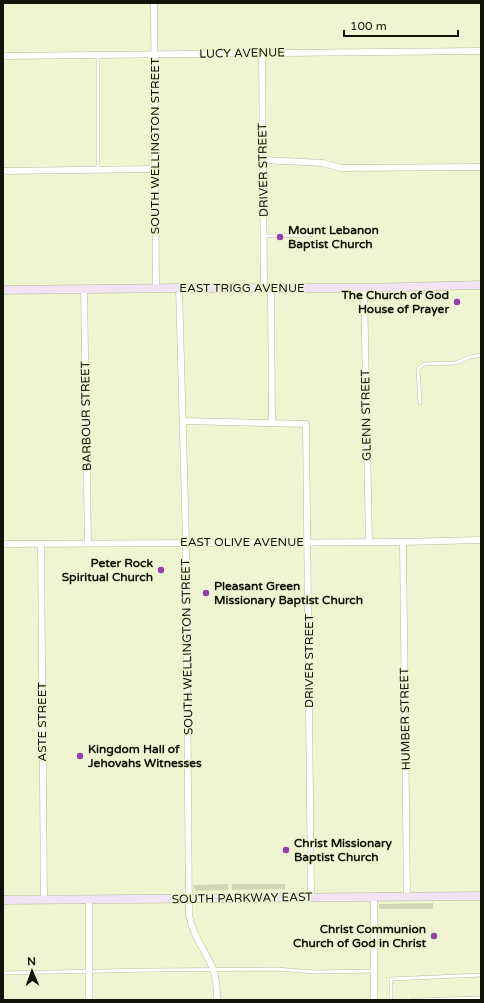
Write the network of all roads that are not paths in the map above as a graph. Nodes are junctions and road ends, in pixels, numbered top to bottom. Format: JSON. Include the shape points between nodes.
{"nodes":[{"id":1,"x":154,"y":3,"type":"edge"},
{"id":2,"x":481,"y":51,"type":"edge"},
{"id":3,"x":262,"y":53,"type":"junction"},
{"id":4,"x":155,"y":54,"type":"junction"},
{"id":5,"x":98,"y":55,"type":"junction"},
{"id":6,"x":3,"y":56,"type":"edge"},
{"id":7,"x":263,"y":160,"type":"junction"},
{"id":8,"x":481,"y":167,"type":"edge"},
{"id":9,"x":155,"y":169,"type":"junction"},
{"id":10,"x":98,"y":170,"type":"junction"},
{"id":11,"x":3,"y":171,"type":"edge"},
{"id":12,"x":310,"y":235,"type":"dead end"},
{"id":13,"x":264,"y":236,"type":"junction"},
{"id":14,"x":481,"y":285,"type":"edge"},
{"id":15,"x":268,"y":287,"type":"junction"},
{"id":16,"x":156,"y":288,"type":"junction"},
{"id":17,"x":179,"y":288,"type":"junction"},
{"id":18,"x":364,"y":288,"type":"junction"},
{"id":19,"x":3,"y":290,"type":"edge"},
{"id":20,"x":84,"y":290,"type":"junction"},
{"id":21,"x":481,"y":355,"type":"edge"},
{"id":22,"x":420,"y":403,"type":"dead end"},
{"id":23,"x":183,"y":422,"type":"junction"},
{"id":24,"x":272,"y":423,"type":"junction"},
{"id":25,"x":481,"y":540,"type":"edge"},
{"id":26,"x":186,"y":542,"type":"junction"},
{"id":27,"x":308,"y":542,"type":"junction"},
{"id":28,"x":369,"y":542,"type":"junction"},
{"id":29,"x":403,"y":542,"type":"junction"},
{"id":30,"x":88,"y":543,"type":"junction"},
{"id":31,"x":3,"y":544,"type":"edge"},
{"id":32,"x":41,"y":544,"type":"junction"},
{"id":33,"x":374,"y":896,"type":"junction"},
{"id":34,"x":407,"y":896,"type":"junction"},
{"id":35,"x":481,"y":896,"type":"edge"},
{"id":36,"x":311,"y":897,"type":"junction"},
{"id":37,"x":189,"y":898,"type":"junction"},
{"id":38,"x":3,"y":900,"type":"edge"},
{"id":39,"x":44,"y":900,"type":"junction"},
{"id":40,"x":88,"y":900,"type":"junction"},
{"id":41,"x":213,"y":970,"type":"junction"},
{"id":42,"x":88,"y":971,"type":"junction"},
{"id":43,"x":374,"y":971,"type":"junction"},
{"id":44,"x":3,"y":973,"type":"edge"},
{"id":45,"x":481,"y":975,"type":"edge"},
{"id":46,"x":481,"y":998,"type":"edge"},
{"id":47,"x":89,"y":1000,"type":"edge"},
{"id":48,"x":217,"y":1000,"type":"edge"},
{"id":49,"x":374,"y":1000,"type":"edge"},
{"id":50,"x":391,"y":1000,"type":"edge"},
{"id":51,"x":413,"y":1000,"type":"edge"}],
"edges":[{"from":1,"to":4,"type":"street","name":"SOUTH WELLINGTON STREET"},
{"from":2,"to":3,"type":"street","name":"LUCY AVENUE"},
{"from":3,"to":4,"type":"street","name":"LUCY AVENUE"},
{"from":3,"to":7,"type":"street","name":"DRIVER STREET"},
{"from":4,"to":5,"type":"street","name":"LUCY AVENUE"},
{"from":4,"to":9,"type":"street","name":"SOUTH WELLINGTON STREET"},
{"from":5,"to":6,"type":"street","name":"LUCY AVENUE"},
{"from":5,"to":10,"type":"lane"},
{"from":7,"to":8,"type":"street","via":[[323,163],[341,168]]},
{"from":7,"to":13,"type":"street","name":"DRIVER STREET"},
{"from":9,"to":10,"type":"street"},
{"from":9,"to":16,"type":"street","name":"SOUTH WELLINGTON STREET"},
{"from":10,"to":11,"type":"street"},
{"from":12,"to":13,"type":"lane"},
{"from":13,"to":15,"type":"street","name":"DRIVER STREET"},
{"from":14,"to":18,"type":"main road","name":"EAST TRIGG AVENUE"},
{"from":15,"to":17,"type":"main road","name":"EAST TRIGG AVENUE"},
{"from":15,"to":18,"type":"main road","name":"EAST TRIGG AVENUE"},
{"from":15,"to":24,"type":"street","name":"DRIVER STREET"},
{"from":16,"to":17,"type":"main road","name":"EAST TRIGG AVENUE"},
{"from":16,"to":20,"type":"main road","name":"EAST TRIGG AVENUE"},
{"from":17,"to":23,"type":"street","name":"SOUTH WELLINGTON STREET"},
{"from":18,"to":28,"type":"street","name":"GLENN STREET"},
{"from":19,"to":20,"type":"main road","name":"EAST TRIGG AVENUE"},
{"from":20,"to":30,"type":"street","name":"BARBOUR STREET"},
{"from":21,"to":22,"type":"lane","via":[[456,363],[424,364],[418,368]]},
{"from":23,"to":24,"type":"street"},
{"from":23,"to":26,"type":"street","name":"SOUTH WELLINGTON STREET"},
{"from":24,"to":27,"type":"street","name":"DRIVER STREET","via":[[306,424]]},
{"from":25,"to":29,"type":"street","name":"EAST OLIVE AVENUE"},
{"from":26,"to":27,"type":"street","name":"EAST OLIVE AVENUE"},
{"from":26,"to":30,"type":"street","name":"EAST OLIVE AVENUE"},
{"from":26,"to":37,"type":"street","name":"SOUTH WELLINGTON STREET"},
{"from":27,"to":28,"type":"street","name":"EAST OLIVE AVENUE"},
{"from":27,"to":36,"type":"street","name":"DRIVER STREET"},
{"from":28,"to":29,"type":"street","name":"EAST OLIVE AVENUE"},
{"from":29,"to":34,"type":"street","name":"HUMBER STREET"},
{"from":30,"to":32,"type":"street","name":"EAST OLIVE AVENUE"},
{"from":31,"to":32,"type":"street","name":"EAST OLIVE AVENUE"},
{"from":32,"to":39,"type":"street","name":"ASTE STREET"},
{"from":33,"to":34,"type":"main road","name":"SOUTH PARKWAY EAST"},
{"from":33,"to":36,"type":"main road","name":"SOUTH PARKWAY EAST"},
{"from":33,"to":43,"type":"street"},
{"from":34,"to":35,"type":"main road","name":"SOUTH PARKWAY EAST"},
{"from":36,"to":37,"type":"main road","name":"SOUTH PARKWAY EAST"},
{"from":37,"to":40,"type":"main road","name":"SOUTH PARKWAY EAST"},
{"from":37,"to":41,"type":"street","name":"SOUTH WELLINGTON STREET","via":[[189,915],[193,931]]},
{"from":38,"to":39,"type":"main road","name":"SOUTH PARKWAY EAST"},
{"from":39,"to":40,"type":"main road","name":"SOUTH PARKWAY EAST"},
{"from":40,"to":42,"type":"street"},
{"from":41,"to":42,"type":"lane"},
{"from":41,"to":43,"type":"lane"},
{"from":41,"to":48,"type":"street","name":"SOUTH WELLINGTON STREET"},
{"from":42,"to":44,"type":"lane"},
{"from":42,"to":47,"type":"street"},
{"from":43,"to":49,"type":"street"},
{"from":45,"to":50,"type":"lane","via":[[391,979]]},
{"from":46,"to":51,"type":"lane"}]}
